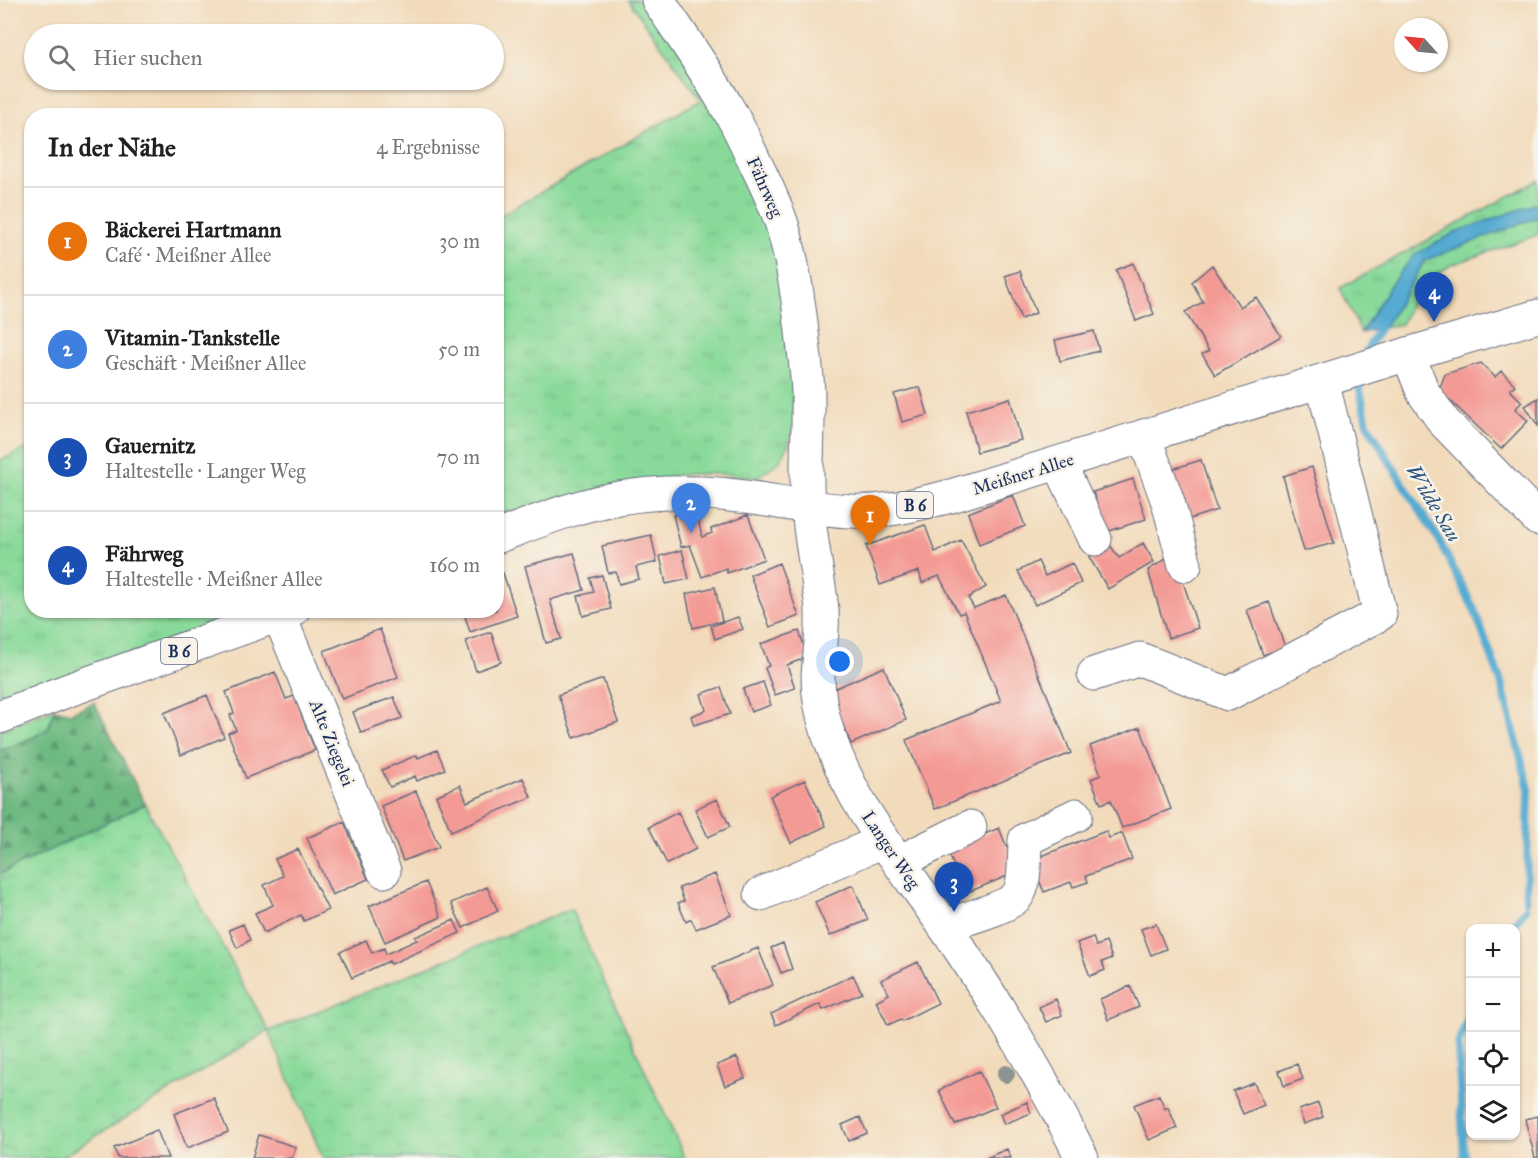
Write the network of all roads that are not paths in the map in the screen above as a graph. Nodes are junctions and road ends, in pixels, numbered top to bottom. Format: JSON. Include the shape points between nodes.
{"nodes":[{"id":1,"x":658,"y":0,"type":"edge"},
{"id":2,"x":1538,"y":316,"type":"edge"},
{"id":3,"x":1395,"y":358,"type":"junction"},
{"id":4,"x":1328,"y":379,"type":"junction"},
{"id":5,"x":1144,"y":436,"type":"junction"},
{"id":6,"x":1059,"y":463,"type":"junction"},
{"id":7,"x":808,"y":506,"type":"junction"},
{"id":8,"x":1538,"y":519,"type":"edge"},
{"id":9,"x":504,"y":534,"type":"edge"},
{"id":10,"x":1095,"y":539,"type":"dead end"},
{"id":11,"x":1185,"y":565,"type":"dead end"},
{"id":12,"x":272,"y":618,"type":"edge"},
{"id":13,"x":288,"y":618,"type":"edge"},
{"id":14,"x":1094,"y":674,"type":"dead end"},
{"id":15,"x":0,"y":717,"type":"edge"},
{"id":16,"x":1076,"y":815,"type":"dead end"},
{"id":17,"x":970,"y":828,"type":"dead end"},
{"id":18,"x":891,"y":852,"type":"junction"},
{"id":19,"x":384,"y":871,"type":"dead end"},
{"id":20,"x":761,"y":894,"type":"dead end"},
{"id":21,"x":944,"y":926,"type":"junction"},
{"id":22,"x":1083,"y":1158,"type":"edge"}],
"edges":[{"from":1,"to":7,"type":"main road","name":"Fährweg","via":[[729,109],[769,190],[782,226],[800,310],[808,397]]},
{"from":2,"to":3,"type":"main road","name":"Meißner Allee","number":"B 6"},
{"from":3,"to":4,"type":"main road","name":"Meißner Allee","number":"B 6"},
{"from":3,"to":8,"type":"main road","via":[[1444,422]]},
{"from":4,"to":5,"type":"main road","name":"Meißner Allee","number":"B 6"},
{"from":4,"to":14,"type":"main road","via":[[1380,614],[1228,694],[1140,659]]},
{"from":5,"to":6,"type":"main road","name":"Meißner Allee","number":"B 6"},
{"from":5,"to":11,"type":"main road"},
{"from":6,"to":7,"type":"main road","name":"Meißner Allee","number":"B 6","via":[[904,508],[852,511]]},
{"from":6,"to":10,"type":"main road"},
{"from":7,"to":9,"type":"main road","name":"Meißner Allee","number":"B 6","via":[[749,496],[662,493],[583,507]]},
{"from":7,"to":18,"type":"main road","name":"Langer Weg","via":[[822,604],[818,678],[827,732],[846,779]]},
{"from":12,"to":15,"type":"main road","number":"B 6"},
{"from":13,"to":19,"type":"main road","name":"Alte Ziegelei"},
{"from":16,"to":21,"type":"main road","via":[[1025,840],[1024,877],[1018,896],[1004,906]]},
{"from":17,"to":18,"type":"main road"},
{"from":18,"to":20,"type":"main road"},
{"from":18,"to":21,"type":"main road","name":"Langer Weg"},
{"from":21,"to":22,"type":"main road","name":"Langer Weg","via":[[1011,1028]]}]}
